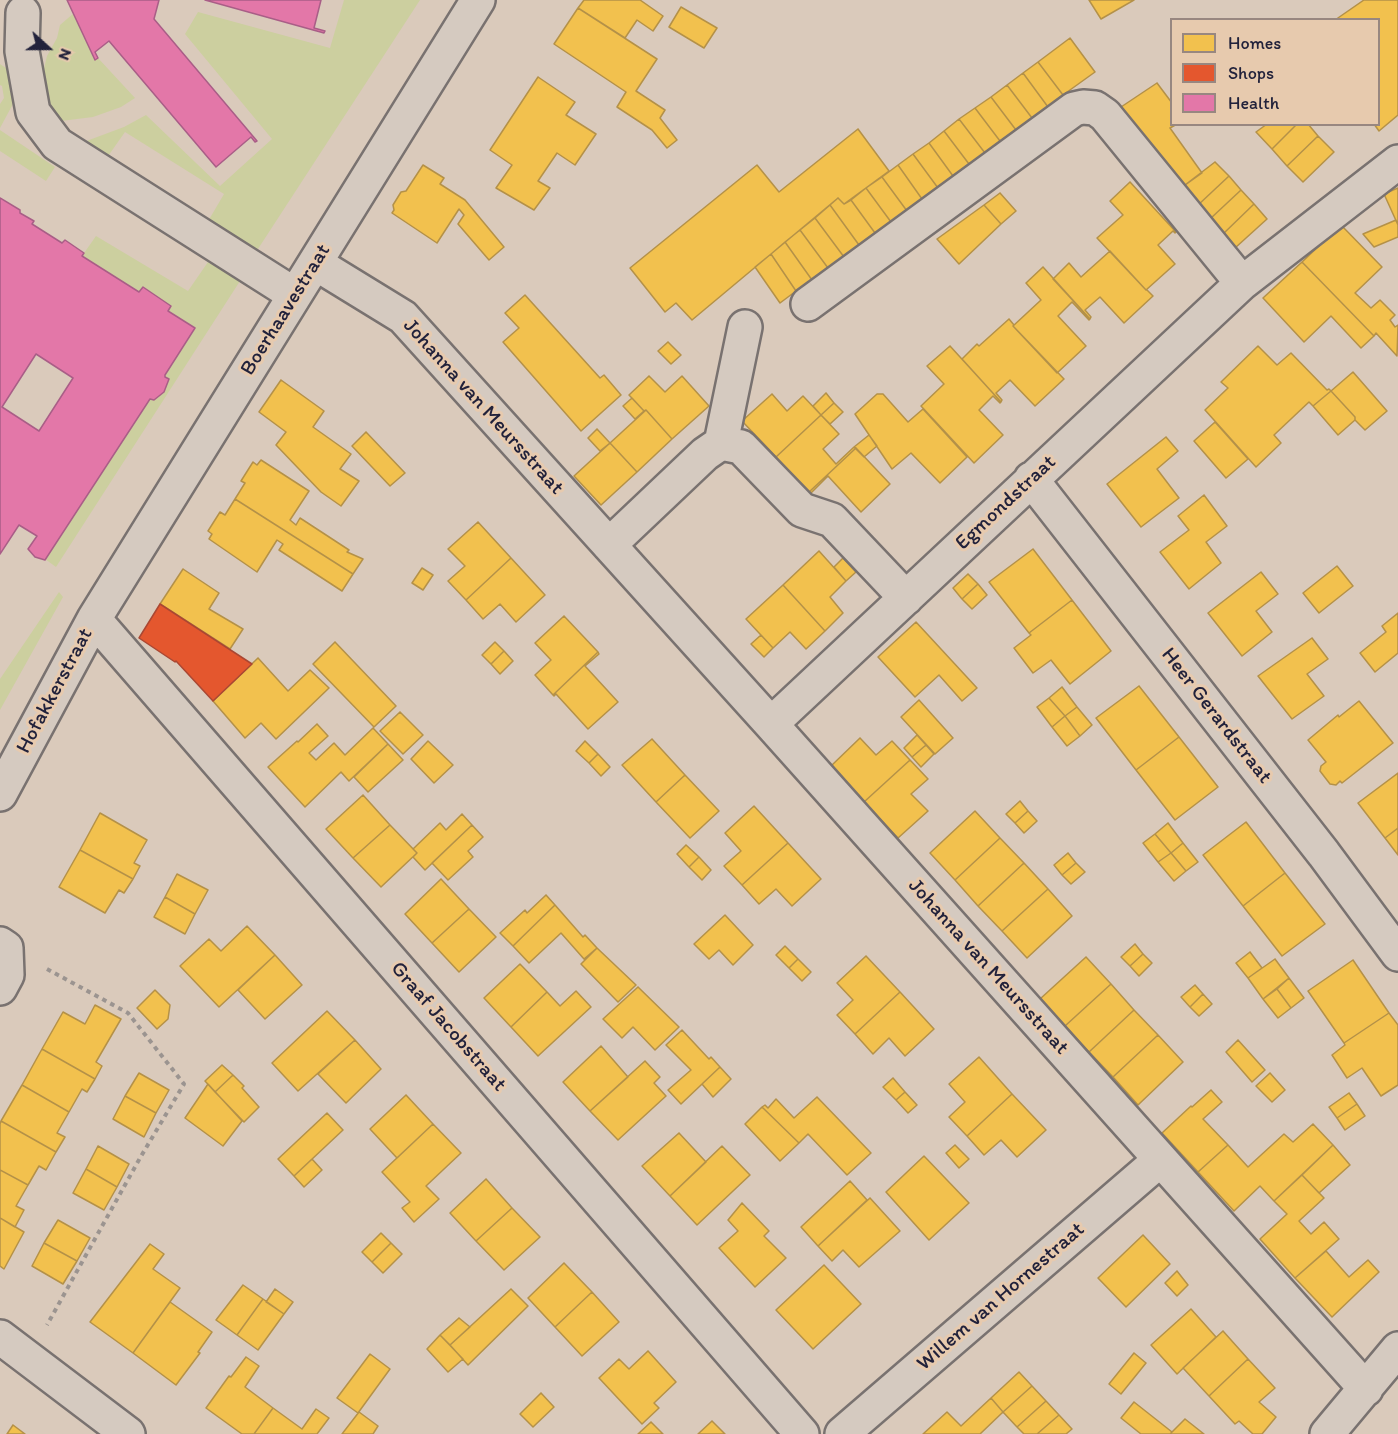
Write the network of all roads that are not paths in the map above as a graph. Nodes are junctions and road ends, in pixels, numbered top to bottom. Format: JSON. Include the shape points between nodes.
{"nodes":[{"id":1,"x":478,"y":0,"type":"edge"},
{"id":2,"x":23,"y":13,"type":"dead end"},
{"id":3,"x":1398,"y":162,"type":"edge"},
{"id":4,"x":315,"y":263,"type":"junction"},
{"id":5,"x":1242,"y":283,"type":"junction"},
{"id":6,"x":295,"y":295,"type":"junction"},
{"id":7,"x":808,"y":304,"type":"dead end"},
{"id":8,"x":745,"y":327,"type":"dead end"},
{"id":9,"x":721,"y":443,"type":"junction"},
{"id":10,"x":1031,"y":479,"type":"junction"},
{"id":11,"x":609,"y":545,"type":"junction"},
{"id":12,"x":906,"y":598,"type":"junction"},
{"id":13,"x":94,"y":619,"type":"junction"},
{"id":14,"x":771,"y":724,"type":"junction"},
{"id":15,"x":0,"y":794,"type":"edge"},
{"id":16,"x":1398,"y":954,"type":"edge"},
{"id":17,"x":1160,"y":1160,"type":"junction"},
{"id":18,"x":0,"y":1337,"type":"edge"},
{"id":19,"x":1398,"y":1349,"type":"edge"},
{"id":20,"x":1366,"y":1389,"type":"junction"},
{"id":21,"x":128,"y":1434,"type":"edge"},
{"id":22,"x":802,"y":1434,"type":"edge"},
{"id":23,"x":843,"y":1434,"type":"edge"},
{"id":24,"x":1326,"y":1434,"type":"edge"}],
"edges":[{"from":1,"to":4,"type":"street","name":"Boerhaavestraat"},
{"from":2,"to":6,"type":"street","via":[[22,51],[33,112],[57,144]]},
{"from":3,"to":5,"type":"street","name":"Egmondstraat"},
{"from":4,"to":6,"type":"street","name":"Boerhaavestraat"},
{"from":4,"to":11,"type":"street","name":"Johanna van Meursstraat","via":[[403,316]]},
{"from":5,"to":7,"type":"street","via":[[1105,115],[1083,106]]},
{"from":5,"to":10,"type":"street","name":"Egmondstraat"},
{"from":6,"to":13,"type":"street","name":"Boerhaavestraat"},
{"from":8,"to":9,"type":"street"},
{"from":9,"to":11,"type":"street","via":[[705,453]]},
{"from":9,"to":12,"type":"street","via":[[741,447],[802,510],[832,520]]},
{"from":10,"to":12,"type":"street","name":"Egmondstraat"},
{"from":10,"to":16,"type":"street","name":"Heer Gerardstraat"},
{"from":11,"to":14,"type":"street","name":"Johanna van Meursstraat"},
{"from":12,"to":14,"type":"street","name":"Egmondstraat"},
{"from":13,"to":15,"type":"street","name":"Hofakkerstraat"},
{"from":13,"to":22,"type":"street","name":"Graaf Jacobstraat"},
{"from":14,"to":17,"type":"street","name":"Johanna van Meursstraat"},
{"from":17,"to":20,"type":"street","name":"Johanna van Meursstraat"},
{"from":17,"to":23,"type":"street","name":"Willem van Hornestraat"},
{"from":18,"to":21,"type":"street"},
{"from":19,"to":20,"type":"street"},
{"from":20,"to":24,"type":"street"}]}
